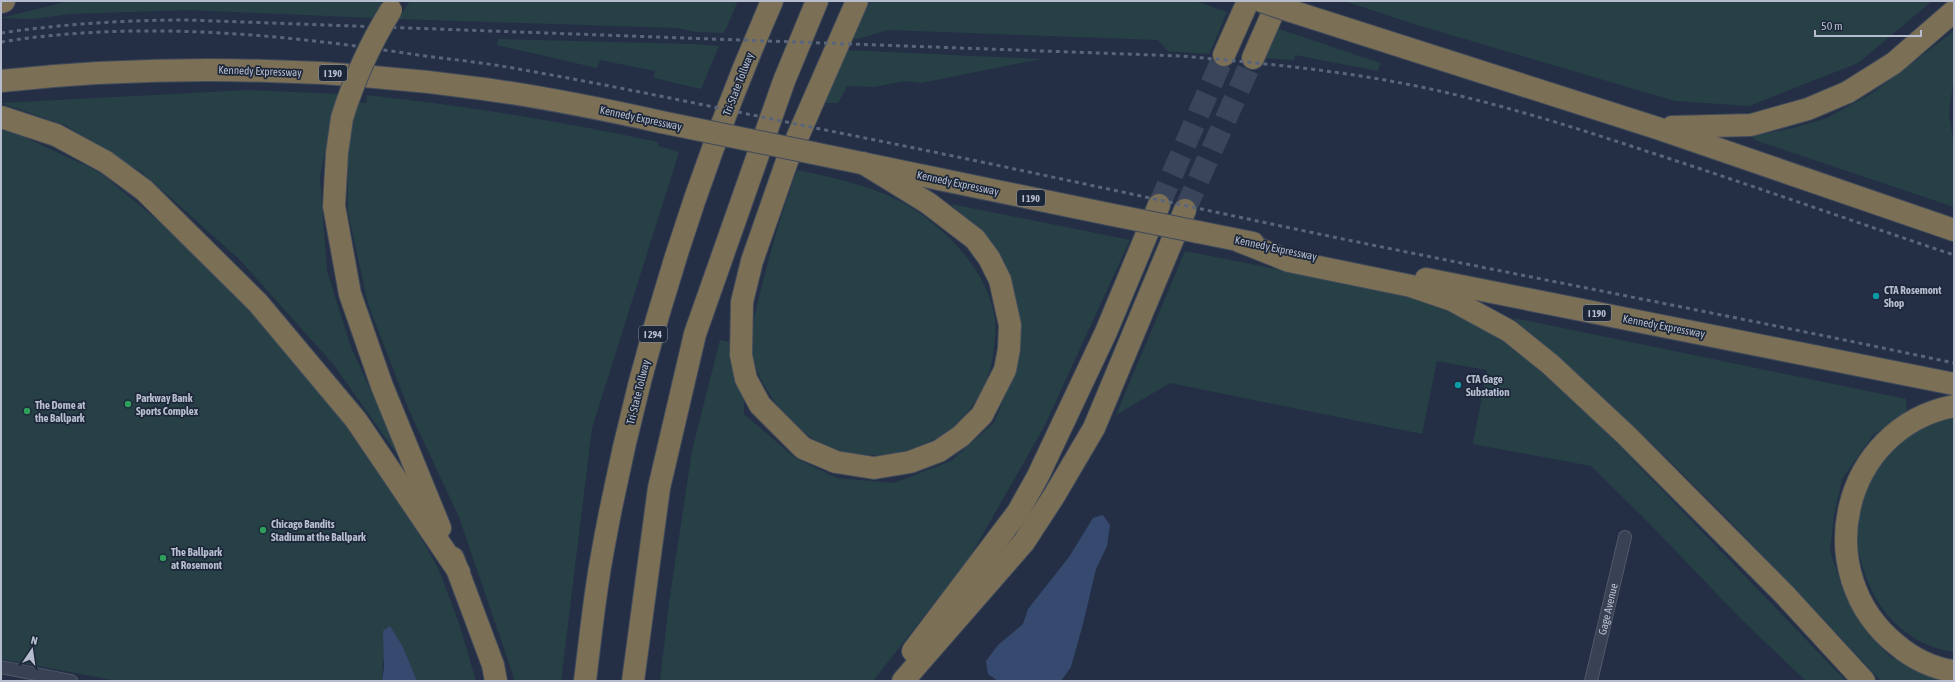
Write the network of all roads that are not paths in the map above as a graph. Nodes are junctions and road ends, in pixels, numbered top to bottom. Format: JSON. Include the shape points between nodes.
{"nodes":[{"id":1,"x":772,"y":1,"type":"edge"},
{"id":2,"x":817,"y":1,"type":"edge"},
{"id":3,"x":857,"y":1,"type":"edge"},
{"id":4,"x":1248,"y":1,"type":"edge"},
{"id":5,"x":1261,"y":1,"type":"edge"},
{"id":6,"x":395,"y":5,"type":"edge"},
{"id":7,"x":1285,"y":6,"type":"edge"},
{"id":8,"x":1954,"y":10,"type":"edge"},
{"id":9,"x":1224,"y":55,"type":"tunnel mouth"},
{"id":10,"x":1253,"y":58,"type":"tunnel mouth"},
{"id":11,"x":1,"y":82,"type":"edge"},
{"id":12,"x":1,"y":117,"type":"edge"},
{"id":13,"x":1657,"y":128,"type":"junction"},
{"id":14,"x":863,"y":163,"type":"junction"},
{"id":15,"x":1159,"y":205,"type":"tunnel mouth"},
{"id":16,"x":1185,"y":210,"type":"tunnel mouth"},
{"id":17,"x":1954,"y":230,"type":"edge"},
{"id":18,"x":1239,"y":241,"type":"junction"},
{"id":19,"x":1954,"y":384,"type":"edge"},
{"id":20,"x":1954,"y":406,"type":"edge"},
{"id":21,"x":1625,"y":538,"type":"dead end"},
{"id":22,"x":459,"y":572,"type":"junction"},
{"id":23,"x":1,"y":667,"type":"edge"},
{"id":24,"x":1954,"y":671,"type":"edge"},
{"id":25,"x":71,"y":681,"type":"edge"},
{"id":26,"x":496,"y":681,"type":"edge"},
{"id":27,"x":585,"y":681,"type":"edge"},
{"id":28,"x":633,"y":681,"type":"edge"},
{"id":29,"x":891,"y":681,"type":"edge"},
{"id":30,"x":903,"y":681,"type":"edge"},
{"id":31,"x":1592,"y":681,"type":"edge"},
{"id":32,"x":1864,"y":681,"type":"edge"}],
"edges":[{"from":1,"to":27,"type":"highway","name":"Tri-State Tollway","number":"I 294","via":[[742,71],[702,179],[654,327],[626,440],[601,562]]},
{"from":2,"to":28,"type":"highway","via":[[784,81],[696,334],[660,488]]},
{"from":3,"to":14,"type":"highway","via":[[787,161],[752,261],[742,302],[741,355],[746,378],[760,405],[803,448],[836,462],[874,468],[910,462],[939,451],[961,436],[982,415],[1005,370],[1010,325],[1000,280],[989,258],[975,239],[928,203]]},
{"from":4,"to":9,"type":"highway"},
{"from":5,"to":7,"type":"highway","bridge":true},
{"from":6,"to":22,"type":"highway","bridge":true,"via":[[372,40],[353,83],[342,118],[336,153],[334,206],[350,294],[382,386]]},
{"from":7,"to":10,"type":"highway"},
{"from":7,"to":13,"type":"highway"},
{"from":8,"to":13,"type":"highway","via":[[1894,63],[1848,92],[1808,109],[1751,125]]},
{"from":11,"to":14,"type":"highway","name":"Kennedy Expressway","number":"I 190","bridge":true,"via":[[98,72],[158,70],[218,69],[334,73],[492,90],[601,109]]},
{"from":12,"to":22,"type":"highway","via":[[56,135],[106,162],[144,190],[258,303],[356,420]]},
{"from":13,"to":17,"type":"highway"},
{"from":14,"to":18,"type":"highway","name":"Kennedy Expressway","number":"I 190","bridge":true},
{"from":15,"to":29,"type":"highway","via":[[1106,332],[1038,476],[1018,512]]},
{"from":16,"to":30,"type":"highway","via":[[1094,428],[1054,496],[1024,542]]},
{"from":18,"to":19,"type":"highway","name":"Kennedy Expressway","number":"I 190"},
{"from":18,"to":32,"type":"highway","via":[[1289,261],[1411,286],[1452,300],[1509,331],[1550,364],[1626,435],[1785,595]]},
{"from":20,"to":24,"type":"highway","via":[[1926,414],[1907,423],[1879,448],[1868,462],[1851,501],[1846,519],[1845,539],[1850,576],[1866,611],[1879,629],[1903,650],[1917,658],[1933,666]]},
{"from":21,"to":31,"type":"street","name":"Gage Avenue"},
{"from":22,"to":26,"type":"highway","via":[[493,665]]},
{"from":23,"to":25,"type":"street"}]}
